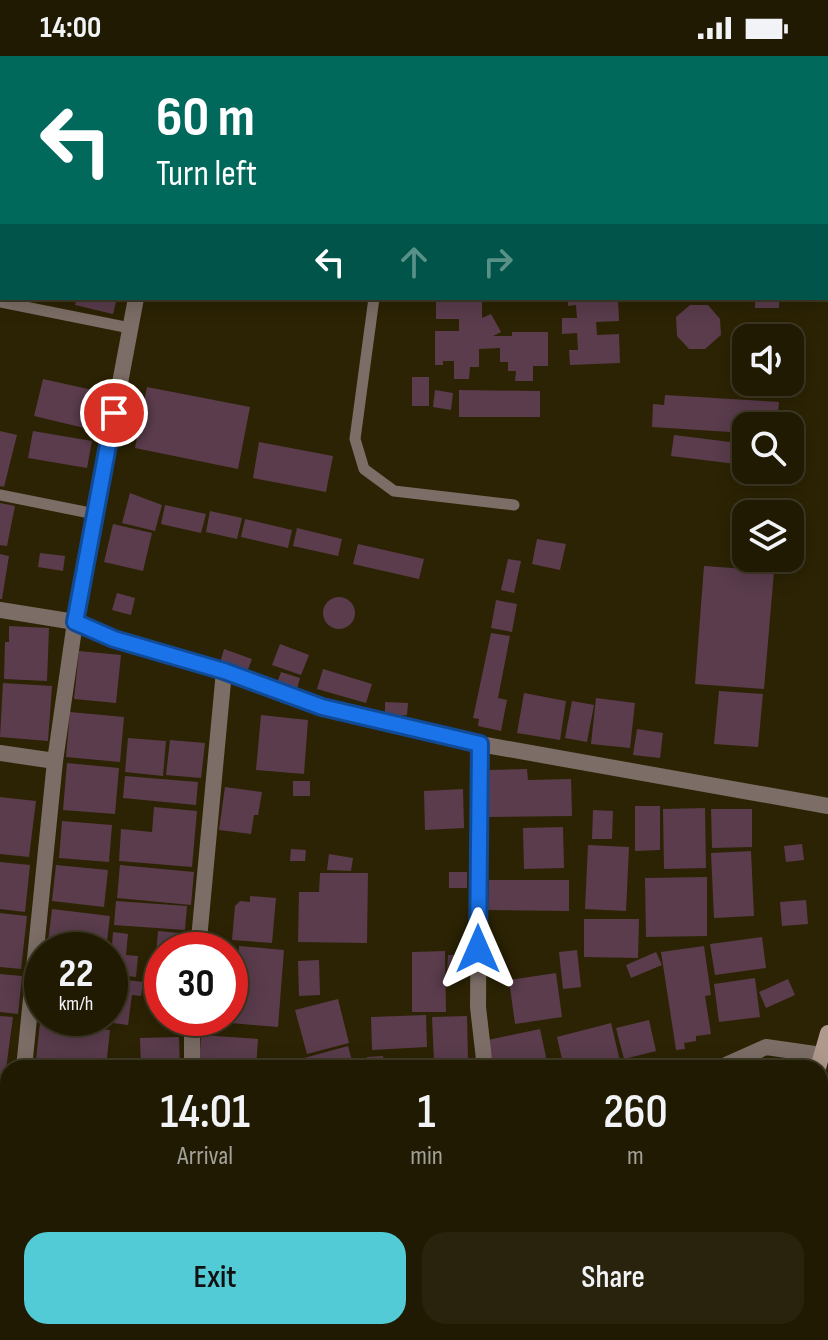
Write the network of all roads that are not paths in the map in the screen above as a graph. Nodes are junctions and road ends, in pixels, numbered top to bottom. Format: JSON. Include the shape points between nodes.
{"nodes":[{"id":1,"x":136,"y":300,"type":"edge"},
{"id":2,"x":374,"y":300,"type":"edge"},
{"id":3,"x":0,"y":302,"type":"edge"},
{"id":4,"x":130,"y":328,"type":"junction"},
{"id":5,"x":0,"y":495,"type":"edge"},
{"id":6,"x":514,"y":505,"type":"dead end"},
{"id":7,"x":95,"y":514,"type":"junction"},
{"id":8,"x":0,"y":610,"type":"edge"},
{"id":9,"x":75,"y":622,"type":"junction"},
{"id":10,"x":224,"y":671,"type":"junction"},
{"id":11,"x":480,"y":744,"type":"junction"},
{"id":12,"x":0,"y":753,"type":"edge"},
{"id":13,"x":55,"y":761,"type":"junction"},
{"id":14,"x":828,"y":806,"type":"edge"},
{"id":15,"x":200,"y":932,"type":"edge"},
{"id":16,"x":828,"y":1033,"type":"edge"},
{"id":17,"x":192,"y":1036,"type":"edge"},
{"id":18,"x":25,"y":1060,"type":"edge"},
{"id":19,"x":192,"y":1060,"type":"edge"},
{"id":20,"x":484,"y":1060,"type":"edge"},
{"id":21,"x":737,"y":1060,"type":"edge"},
{"id":22,"x":813,"y":1060,"type":"edge"},
{"id":23,"x":821,"y":1060,"type":"edge"}],
"edges":[{"from":1,"to":4,"type":"street"},
{"from":2,"to":6,"type":"lane","via":[[355,439],[364,469],[394,491]]},
{"from":3,"to":4,"type":"lane"},
{"from":4,"to":7,"type":"street"},
{"from":5,"to":7,"type":"lane"},
{"from":7,"to":9,"type":"street"},
{"from":8,"to":9,"type":"street"},
{"from":9,"to":10,"type":"street"},
{"from":9,"to":13,"type":"street"},
{"from":10,"to":11,"type":"street","via":[[322,707]]},
{"from":10,"to":15,"type":"street"},
{"from":11,"to":14,"type":"street"},
{"from":11,"to":20,"type":"street","via":[[478,1007]]},
{"from":12,"to":13,"type":"street"},
{"from":13,"to":18,"type":"street"},
{"from":16,"to":23,"type":"main road"},
{"from":17,"to":19,"type":"street"},
{"from":21,"to":22,"type":"street","via":[[766,1047]]}]}
